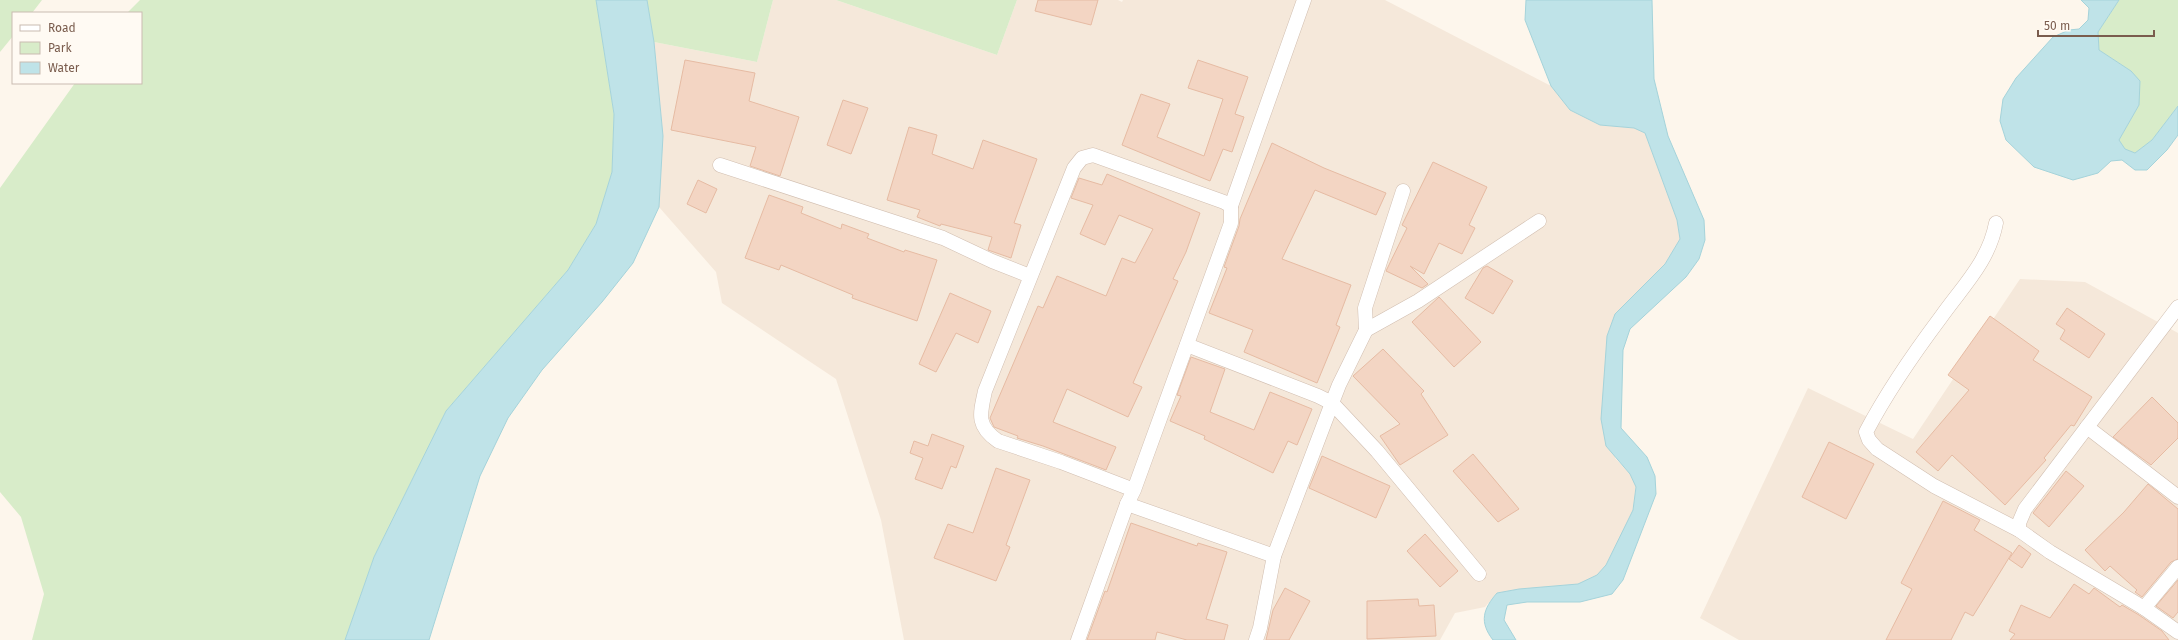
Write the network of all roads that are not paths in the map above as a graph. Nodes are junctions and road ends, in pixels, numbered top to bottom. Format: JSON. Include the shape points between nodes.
{"nodes":[{"id":1,"x":1304,"y":0,"type":"edge"},
{"id":2,"x":720,"y":164,"type":"dead end"},
{"id":3,"x":1403,"y":191,"type":"dead end"},
{"id":4,"x":1231,"y":206,"type":"junction"},
{"id":5,"x":1538,"y":221,"type":"dead end"},
{"id":6,"x":1996,"y":223,"type":"dead end"},
{"id":7,"x":1030,"y":276,"type":"junction"},
{"id":8,"x":2178,"y":307,"type":"edge"},
{"id":9,"x":1366,"y":330,"type":"junction"},
{"id":10,"x":1187,"y":345,"type":"junction"},
{"id":11,"x":1332,"y":403,"type":"junction"},
{"id":12,"x":2087,"y":427,"type":"junction"},
{"id":13,"x":1134,"y":490,"type":"junction"},
{"id":14,"x":2178,"y":497,"type":"edge"},
{"id":15,"x":1126,"y":504,"type":"junction"},
{"id":16,"x":2019,"y":530,"type":"junction"},
{"id":17,"x":1274,"y":556,"type":"junction"},
{"id":18,"x":2178,"y":568,"type":"edge"},
{"id":19,"x":1479,"y":574,"type":"dead end"},
{"id":20,"x":2144,"y":608,"type":"junction"},
{"id":21,"x":2178,"y":632,"type":"edge"},
{"id":22,"x":1078,"y":640,"type":"edge"},
{"id":23,"x":1256,"y":640,"type":"edge"}],
"edges":[{"from":1,"to":4,"type":"street"},
{"from":2,"to":7,"type":"street","via":[[944,238]]},
{"from":3,"to":9,"type":"street","via":[[1365,308]]},
{"from":4,"to":7,"type":"street","via":[[1093,155],[1082,158],[1074,168]]},
{"from":4,"to":10,"type":"street","via":[[1231,223]]},
{"from":5,"to":9,"type":"street","via":[[1425,297]]},
{"from":6,"to":16,"type":"street","via":[[1993,240],[1979,267],[1936,324],[1876,412],[1866,432],[1877,449],[1934,486]]},
{"from":7,"to":13,"type":"street","via":[[985,391],[980,415],[983,427],[998,441]]},
{"from":8,"to":12,"type":"street"},
{"from":9,"to":11,"type":"street"},
{"from":10,"to":11,"type":"street"},
{"from":10,"to":13,"type":"street"},
{"from":11,"to":17,"type":"street"},
{"from":11,"to":19,"type":"street","via":[[1377,451]]},
{"from":12,"to":14,"type":"street"},
{"from":12,"to":16,"type":"street","via":[[2025,509]]},
{"from":13,"to":15,"type":"street"},
{"from":15,"to":17,"type":"street"},
{"from":15,"to":22,"type":"street"},
{"from":16,"to":20,"type":"street","via":[[2050,552]]},
{"from":17,"to":23,"type":"street"},
{"from":18,"to":20,"type":"street"},
{"from":20,"to":21,"type":"street"}]}
